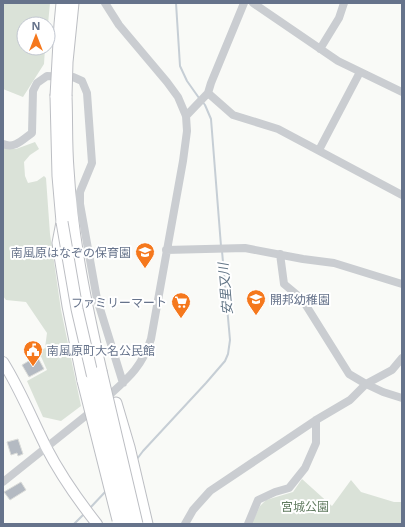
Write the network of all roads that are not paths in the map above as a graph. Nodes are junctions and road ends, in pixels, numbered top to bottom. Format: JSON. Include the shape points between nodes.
{"nodes":[{"id":1,"x":62,"y":3,"type":"edge"},
{"id":2,"x":73,"y":3,"type":"edge"},
{"id":3,"x":105,"y":3,"type":"edge"},
{"id":4,"x":244,"y":3,"type":"edge"},
{"id":5,"x":253,"y":3,"type":"edge"},
{"id":6,"x":344,"y":3,"type":"edge"},
{"id":7,"x":320,"y":49,"type":"junction"},
{"id":8,"x":360,"y":72,"type":"junction"},
{"id":9,"x":402,"y":92,"type":"edge"},
{"id":10,"x":208,"y":93,"type":"junction"},
{"id":11,"x":61,"y":96,"type":"junction"},
{"id":12,"x":186,"y":116,"type":"junction"},
{"id":13,"x":3,"y":144,"type":"edge"},
{"id":14,"x":319,"y":150,"type":"junction"},
{"id":15,"x":402,"y":196,"type":"edge"},
{"id":16,"x":62,"y":222,"type":"junction"},
{"id":17,"x":166,"y":250,"type":"junction"},
{"id":18,"x":280,"y":254,"type":"junction"},
{"id":19,"x":402,"y":284,"type":"edge"},
{"id":20,"x":402,"y":358,"type":"edge"},
{"id":21,"x":3,"y":362,"type":"edge"},
{"id":22,"x":101,"y":372,"type":"junction"},
{"id":23,"x":123,"y":383,"type":"junction"},
{"id":24,"x":366,"y":384,"type":"junction"},
{"id":25,"x":402,"y":398,"type":"edge"},
{"id":26,"x":316,"y":420,"type":"junction"},
{"id":27,"x":46,"y":447,"type":"junction"},
{"id":28,"x":3,"y":482,"type":"edge"},
{"id":29,"x":96,"y":522,"type":"edge"},
{"id":30,"x":119,"y":524,"type":"edge"},
{"id":31,"x":127,"y":524,"type":"edge"},
{"id":32,"x":137,"y":524,"type":"edge"},
{"id":33,"x":147,"y":524,"type":"edge"},
{"id":34,"x":185,"y":524,"type":"edge"},
{"id":35,"x":248,"y":524,"type":"edge"}],
"edges":[{"from":1,"to":11,"type":"highway","bridge":true},
{"from":2,"to":11,"type":"highway","bridge":true},
{"from":3,"to":12,"type":"street","via":[[119,25],[178,97]]},
{"from":4,"to":10,"type":"street"},
{"from":5,"to":7,"type":"street"},
{"from":6,"to":7,"type":"street","via":[[339,18]]},
{"from":7,"to":8,"type":"street"},
{"from":8,"to":9,"type":"street"},
{"from":8,"to":14,"type":"street"},
{"from":10,"to":12,"type":"street"},
{"from":10,"to":14,"type":"street","via":[[233,115],[278,130]]},
{"from":11,"to":16,"type":"highway","via":[[58,176]]},
{"from":11,"to":22,"type":"highway","via":[[76,247]]},
{"from":12,"to":17,"type":"street","via":[[183,161]]},
{"from":13,"to":23,"type":"street","via":[[14,146],[32,133],[33,91],[37,83],[47,76],[73,77],[82,81],[87,93],[92,163],[80,192],[80,204],[97,299]]},
{"from":14,"to":15,"type":"street"},
{"from":16,"to":30,"type":"highway","bridge":true,"via":[[58,243],[68,306],[83,381]]},
{"from":16,"to":31,"type":"highway","bridge":true,"via":[[77,309]]},
{"from":17,"to":18,"type":"street","via":[[245,248]]},
{"from":17,"to":23,"type":"street","via":[[150,339],[143,359]]},
{"from":18,"to":19,"type":"street","via":[[334,263]]},
{"from":18,"to":24,"type":"street","via":[[284,284],[302,299],[349,374]]},
{"from":20,"to":24,"type":"street","via":[[392,370]]},
{"from":21,"to":27,"type":"main road"},
{"from":22,"to":32,"type":"highway","bridge":true},
{"from":22,"to":33,"type":"highway","bridge":true,"via":[[111,389],[120,414]]},
{"from":23,"to":27,"type":"street"},
{"from":24,"to":25,"type":"street"},
{"from":24,"to":26,"type":"street","via":[[350,400]]},
{"from":26,"to":34,"type":"street","via":[[210,491]]},
{"from":26,"to":35,"type":"street","via":[[316,443],[305,468],[289,488],[258,500]]},
{"from":27,"to":28,"type":"street"},
{"from":27,"to":29,"type":"main road"}]}
